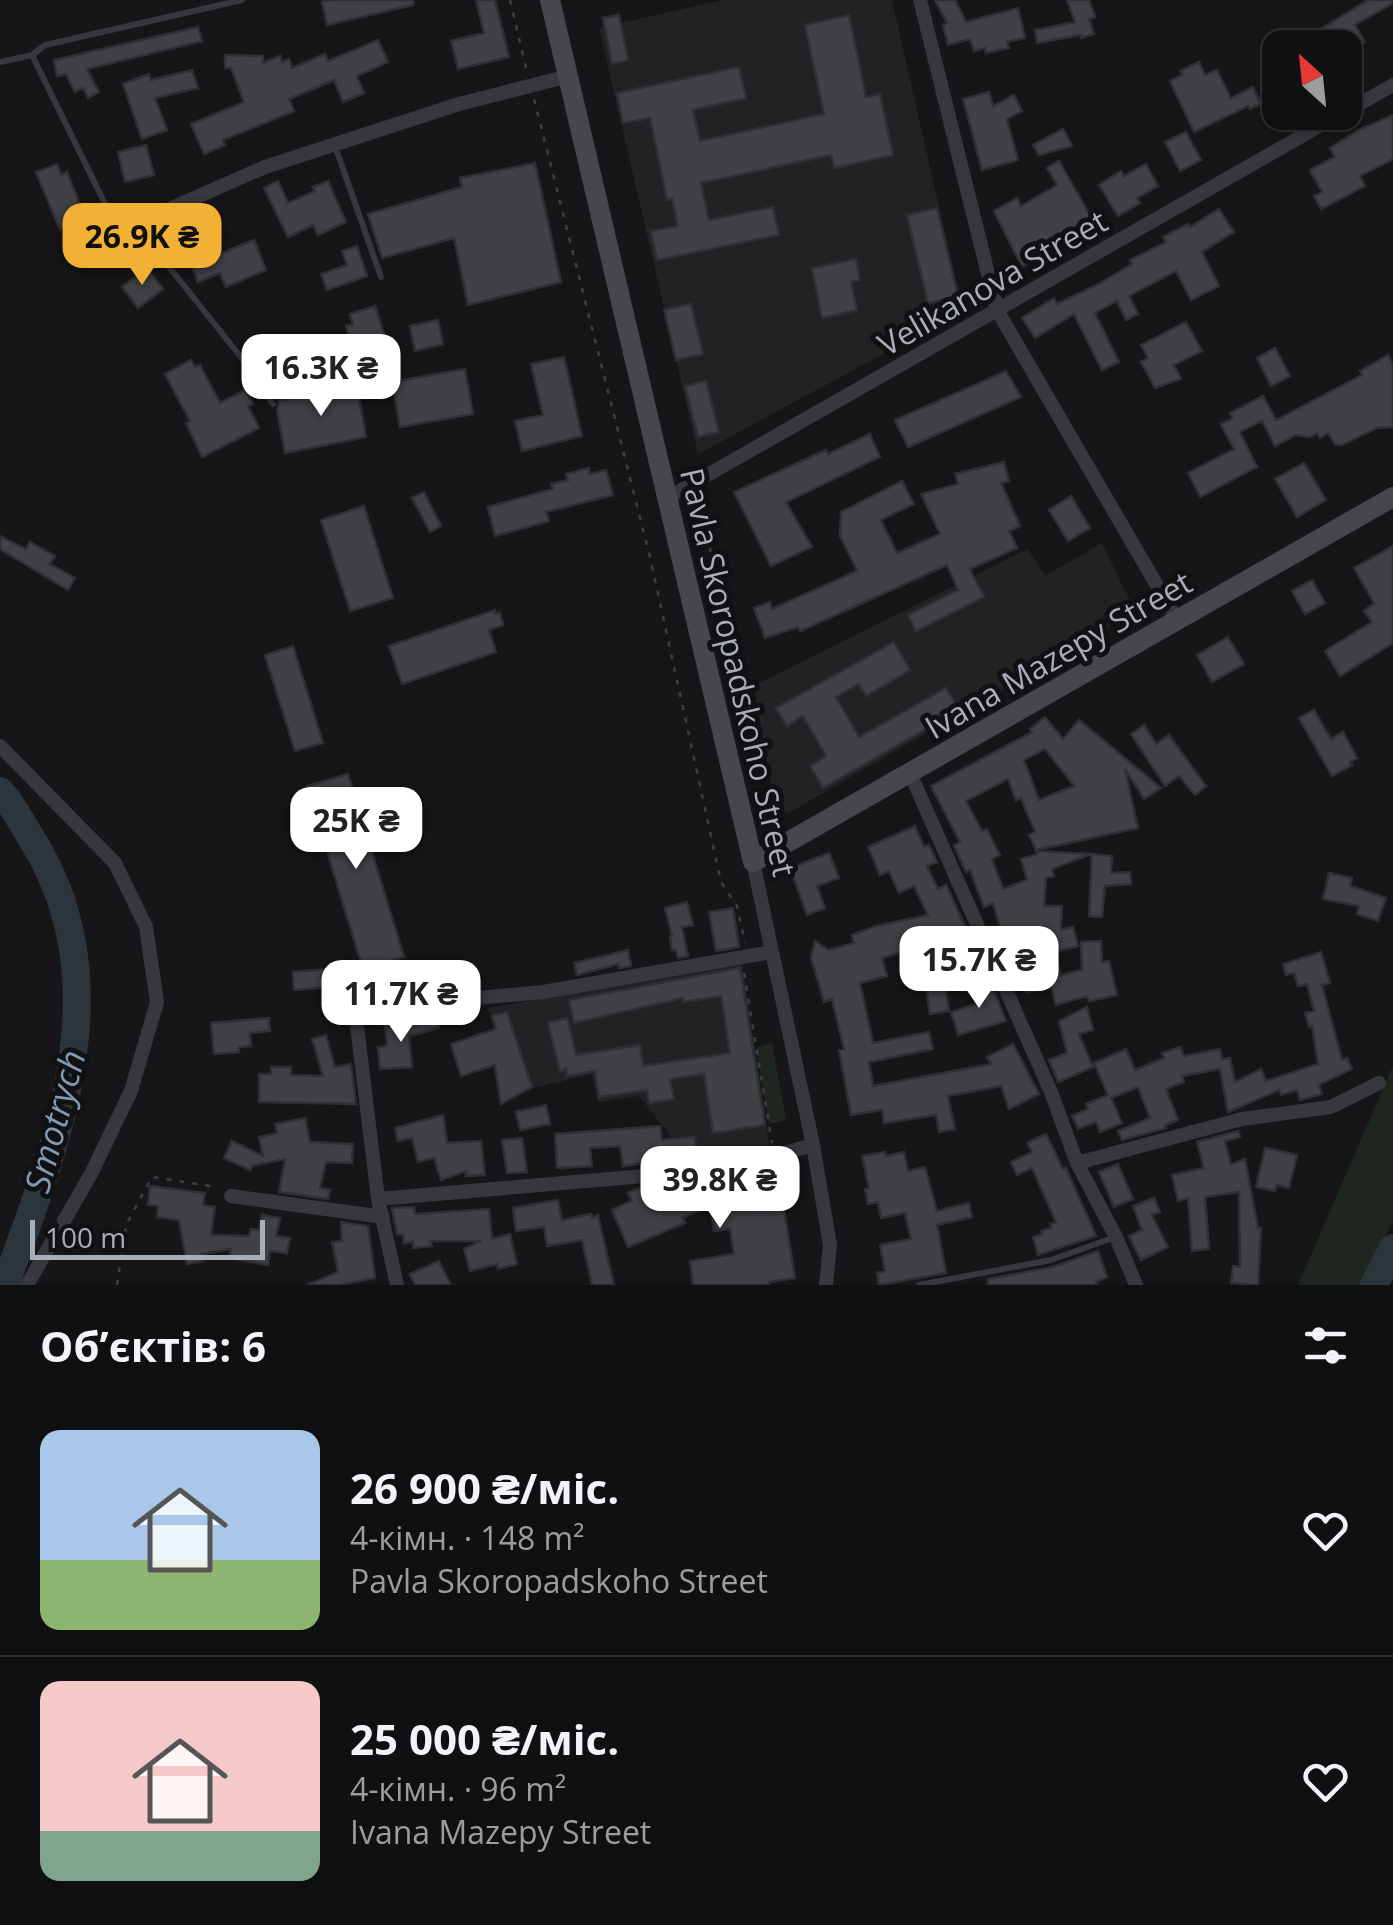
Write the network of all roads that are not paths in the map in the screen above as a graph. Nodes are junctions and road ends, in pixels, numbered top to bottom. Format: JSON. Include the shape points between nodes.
{"nodes":[{"id":1,"x":242,"y":0,"type":"edge"},
{"id":2,"x":550,"y":0,"type":"edge"},
{"id":3,"x":920,"y":0,"type":"edge"},
{"id":4,"x":32,"y":55,"type":"junction"},
{"id":5,"x":0,"y":62,"type":"edge"},
{"id":6,"x":569,"y":76,"type":"junction"},
{"id":7,"x":1393,"y":84,"type":"edge"},
{"id":8,"x":1362,"y":102,"type":"edge"},
{"id":9,"x":1313,"y":130,"type":"edge"},
{"id":10,"x":334,"y":144,"type":"junction"},
{"id":11,"x":165,"y":211,"type":"dead end"},
{"id":12,"x":381,"y":277,"type":"dead end"},
{"id":13,"x":998,"y":310,"type":"junction"},
{"id":14,"x":272,"y":404,"type":"dead end"},
{"id":15,"x":1393,"y":497,"type":"edge"},
{"id":16,"x":667,"y":498,"type":"junction"},
{"id":17,"x":1177,"y":620,"type":"junction"},
{"id":18,"x":0,"y":746,"type":"edge"},
{"id":19,"x":910,"y":773,"type":"junction"},
{"id":20,"x":753,"y":862,"type":"junction"},
{"id":21,"x":772,"y":952,"type":"junction"},
{"id":22,"x":1379,"y":1083,"type":"dead end"},
{"id":23,"x":812,"y":1145,"type":"junction"},
{"id":24,"x":1077,"y":1163,"type":"junction"},
{"id":25,"x":231,"y":1196,"type":"road end"},
{"id":26,"x":378,"y":1199,"type":"junction"},
{"id":27,"x":383,"y":1217,"type":"junction"},
{"id":28,"x":1116,"y":1237,"type":"junction"},
{"id":29,"x":827,"y":1277,"type":"edge"},
{"id":30,"x":28,"y":1285,"type":"edge"},
{"id":31,"x":397,"y":1285,"type":"edge"},
{"id":32,"x":843,"y":1285,"type":"edge"},
{"id":33,"x":919,"y":1285,"type":"edge"},
{"id":34,"x":1136,"y":1285,"type":"edge"}],
"edges":[{"from":1,"to":4,"type":"lane","via":[[45,45]]},
{"from":2,"to":6,"type":"street","name":"Pavla Skoropadskoho Street"},
{"from":3,"to":13,"type":"street"},
{"from":4,"to":5,"type":"lane"},
{"from":4,"to":14,"type":"lane","via":[[111,216],[154,248]]},
{"from":6,"to":10,"type":"street"},
{"from":6,"to":16,"type":"street","name":"Pavla Skoropadskoho Street"},
{"from":7,"to":8,"type":"street","name":"Velikanova Street"},
{"from":9,"to":13,"type":"street","name":"Velikanova Street"},
{"from":10,"to":11,"type":"street"},
{"from":10,"to":12,"type":"lane"},
{"from":13,"to":16,"type":"street","name":"Velikanova Street"},
{"from":13,"to":17,"type":"street"},
{"from":15,"to":17,"type":"street","name":"Ivana Mazepy Street"},
{"from":16,"to":20,"type":"street","name":"Pavla Skoropadskoho Street"},
{"from":17,"to":19,"type":"street","name":"Ivana Mazepy Street"},
{"from":18,"to":30,"type":"street","via":[[115,863],[146,927],[157,1002],[130,1091]]},
{"from":19,"to":20,"type":"street","name":"Ivana Mazepy Street"},
{"from":19,"to":24,"type":"street"},
{"from":20,"to":21,"type":"street","name":"Pavla Skoropadskoho Street"},
{"from":21,"to":23,"type":"street","name":"Pavla Skoropadskoho Street"},
{"from":21,"to":26,"type":"street","via":[[544,992],[355,1009]]},
{"from":22,"to":24,"type":"street","via":[[1316,1111],[1242,1119]]},
{"from":23,"to":26,"type":"street","via":[[726,1168]]},
{"from":23,"to":29,"type":"street","name":"Pavla Skoropadskoho Street","via":[[830,1245]]},
{"from":24,"to":28,"type":"street"},
{"from":25,"to":27,"type":"street"},
{"from":26,"to":27,"type":"street"},
{"from":27,"to":31,"type":"street"},
{"from":28,"to":33,"type":"lane","via":[[1051,1260]]},
{"from":28,"to":34,"type":"street"},
{"from":29,"to":32,"type":"street"}]}
